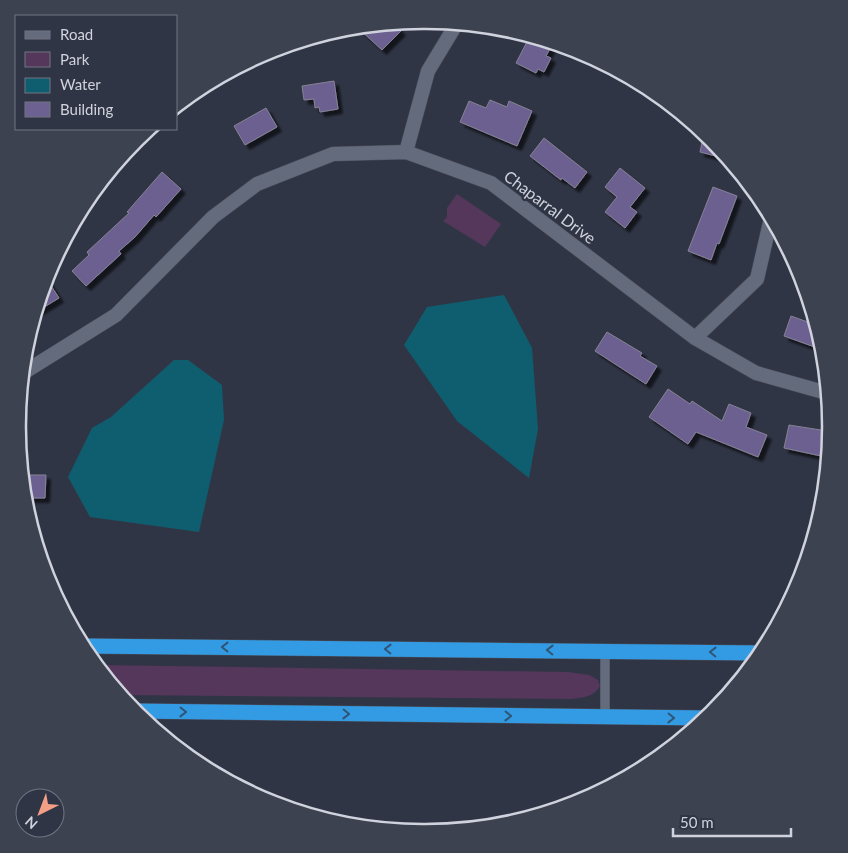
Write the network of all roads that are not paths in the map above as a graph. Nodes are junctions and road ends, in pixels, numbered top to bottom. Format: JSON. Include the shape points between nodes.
{"nodes":[{"id":1,"x":453,"y":30,"type":"edge"},
{"id":2,"x":406,"y":152,"type":"junction"},
{"id":3,"x":769,"y":229,"type":"edge"},
{"id":4,"x":696,"y":338,"type":"junction"},
{"id":5,"x":31,"y":368,"type":"edge"},
{"id":6,"x":820,"y":391,"type":"edge"},
{"id":7,"x":92,"y":646,"type":"edge"},
{"id":8,"x":605,"y":651,"type":"junction"},
{"id":9,"x":751,"y":653,"type":"edge"},
{"id":10,"x":146,"y":711,"type":"edge"},
{"id":11,"x":605,"y":717,"type":"junction"},
{"id":12,"x":695,"y":718,"type":"edge"}],
"edges":[{"from":1,"to":2,"type":"street","via":[[428,71]]},
{"from":2,"to":4,"type":"street","name":"Chaparral Drive","via":[[491,183]]},
{"from":2,"to":5,"type":"street","name":"Chaparral Drive","via":[[333,154],[257,184],[213,217],[116,315]]},
{"from":3,"to":4,"type":"street","via":[[757,279]]},
{"from":4,"to":6,"type":"street","name":"Chaparral Drive","via":[[756,374]]},
{"from":8,"to":7,"type":"highway","one_way":true},
{"from":9,"to":8,"type":"highway","one_way":true},
{"from":8,"to":11,"type":"lane"},
{"from":10,"to":11,"type":"highway","one_way":true},
{"from":11,"to":12,"type":"highway","one_way":true}]}
